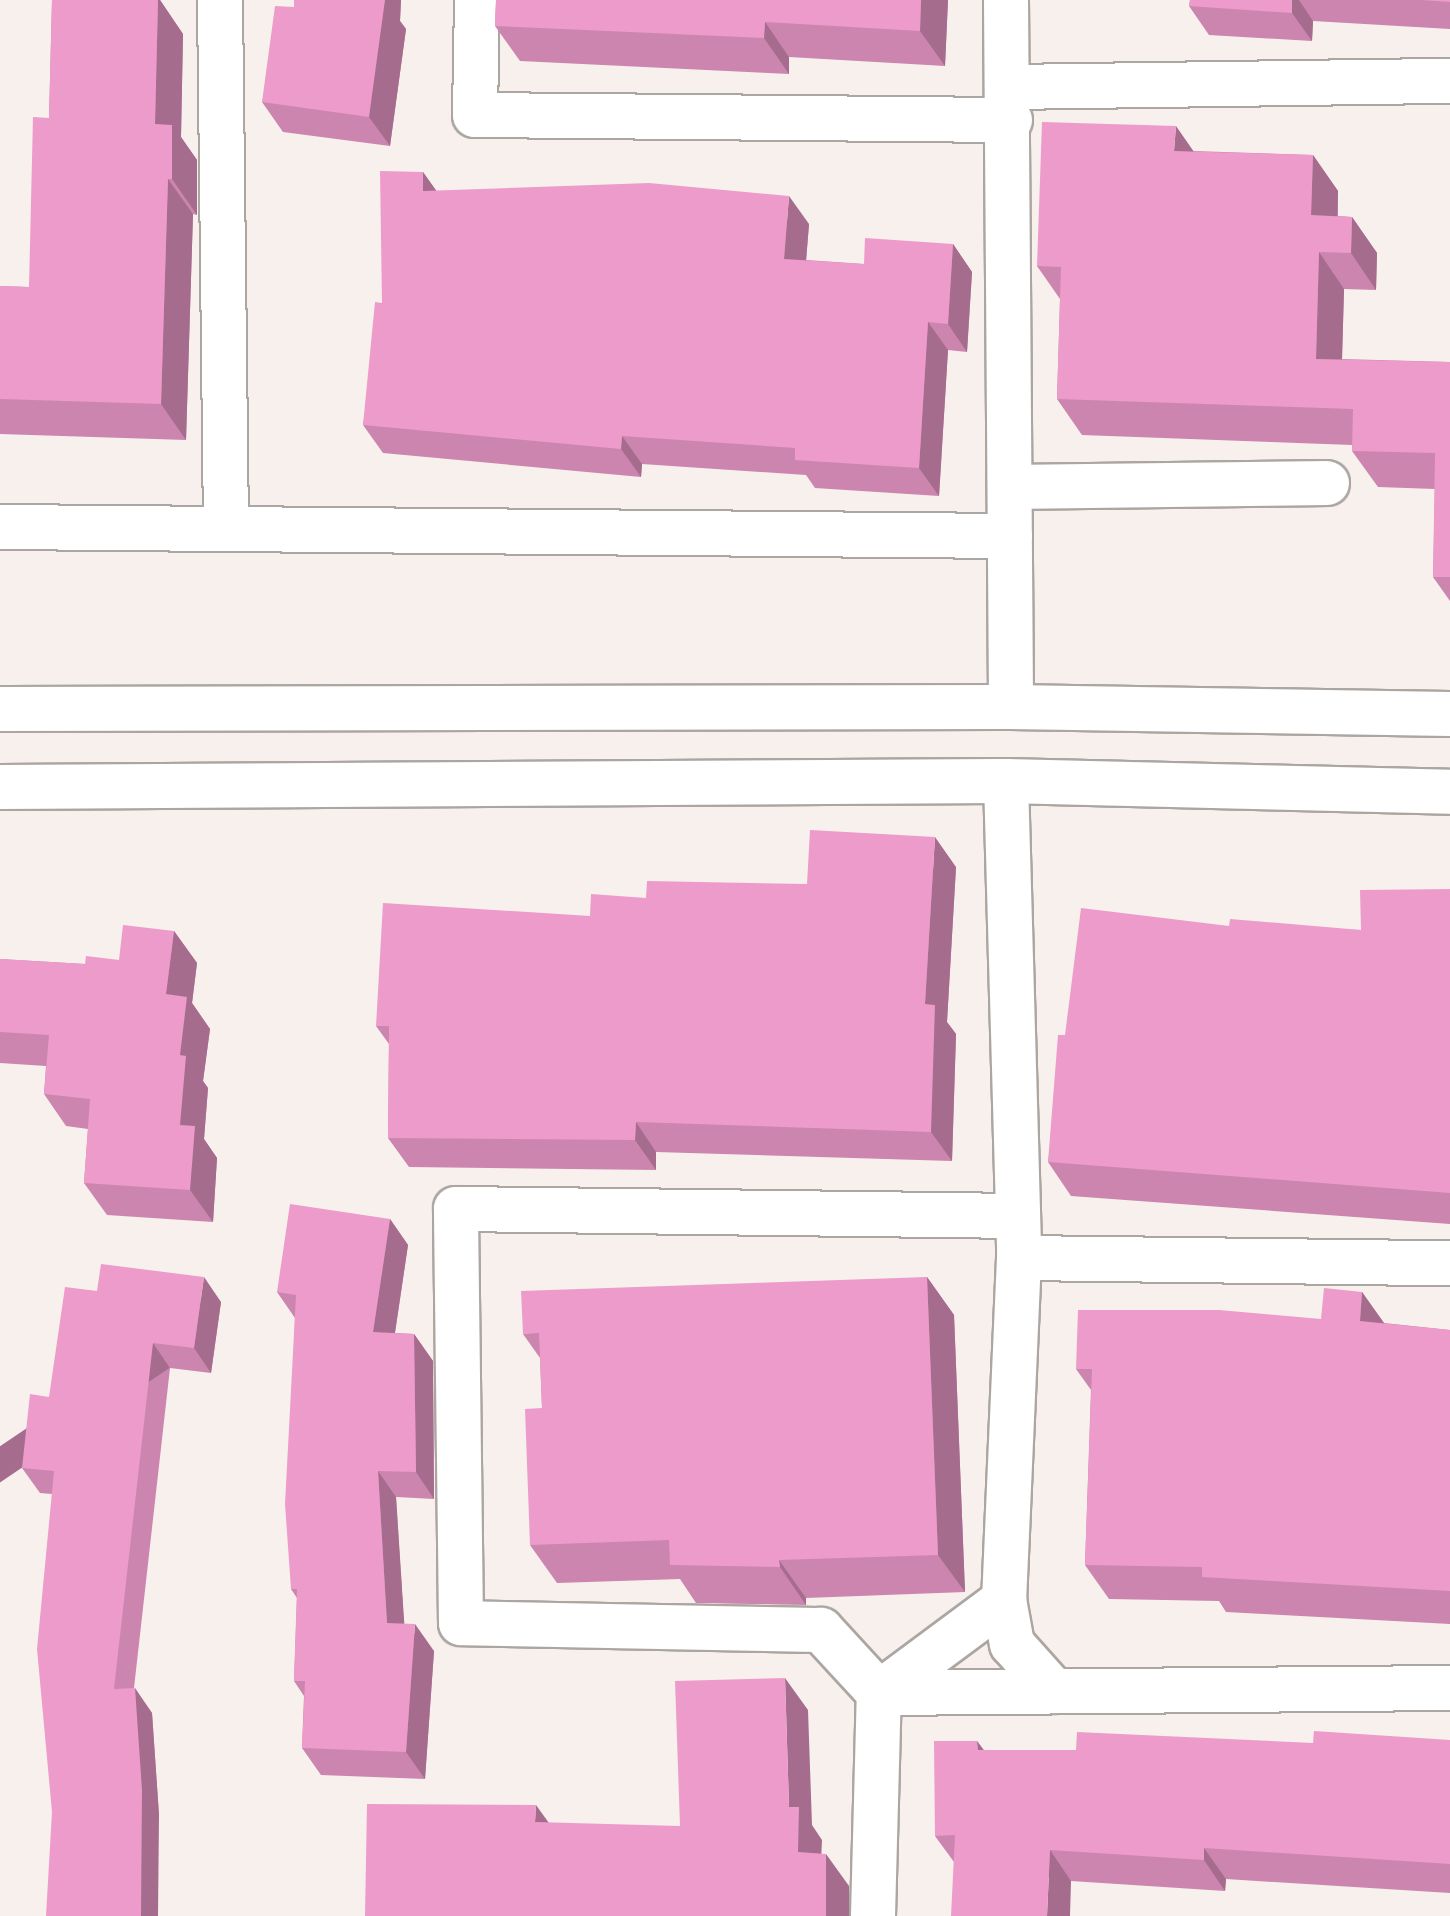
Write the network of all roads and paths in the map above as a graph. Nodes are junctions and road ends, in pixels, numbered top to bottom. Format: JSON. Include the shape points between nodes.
{"nodes":[{"id":1,"x":220,"y":0,"type":"edge"},
{"id":2,"x":477,"y":0,"type":"edge"},
{"id":3,"x":1006,"y":0,"type":"edge"},
{"id":4,"x":1450,"y":81,"type":"edge"},
{"id":5,"x":1009,"y":104,"type":"junction"},
{"id":6,"x":1327,"y":483,"type":"dead end"},
{"id":7,"x":1011,"y":487,"type":"junction"},
{"id":8,"x":0,"y":527,"type":"edge"},
{"id":9,"x":226,"y":529,"type":"junction"},
{"id":10,"x":1010,"y":536,"type":"junction"},
{"id":11,"x":1011,"y":707,"type":"junction"},
{"id":12,"x":0,"y":709,"type":"edge"},
{"id":13,"x":1450,"y":714,"type":"edge"},
{"id":14,"x":1006,"y":781,"type":"junction"},
{"id":15,"x":0,"y":787,"type":"edge"},
{"id":16,"x":1450,"y":792,"type":"edge"},
{"id":17,"x":1019,"y":1237,"type":"junction"},
{"id":18,"x":1450,"y":1263,"type":"edge"},
{"id":19,"x":1004,"y":1600,"type":"junction"},
{"id":20,"x":1450,"y":1688,"type":"edge"},
{"id":21,"x":1054,"y":1691,"type":"junction"},
{"id":22,"x":879,"y":1693,"type":"junction"},
{"id":23,"x":873,"y":1916,"type":"edge"}],
"edges":[{"from":1,"to":9,"type":"street"},
{"from":2,"to":5,"type":"street","via":[[475,115]]},
{"from":3,"to":5,"type":"street"},
{"from":4,"to":5,"type":"street"},
{"from":5,"to":7,"type":"street"},
{"from":6,"to":7,"type":"street"},
{"from":7,"to":10,"type":"street"},
{"from":8,"to":9,"type":"street"},
{"from":9,"to":10,"type":"street"},
{"from":10,"to":11,"type":"street"},
{"from":11,"to":12,"type":"street"},
{"from":11,"to":13,"type":"street"},
{"from":14,"to":15,"type":"street"},
{"from":14,"to":16,"type":"street"},
{"from":14,"to":17,"type":"street"},
{"from":17,"to":18,"type":"street"},
{"from":17,"to":19,"type":"street"},
{"from":17,"to":22,"type":"street","via":[[456,1209],[461,1623],[821,1630]]},
{"from":19,"to":21,"type":"street","via":[[1012,1644]]},
{"from":19,"to":22,"type":"street"},
{"from":20,"to":21,"type":"street"},
{"from":21,"to":22,"type":"street"},
{"from":22,"to":23,"type":"street"}]}
